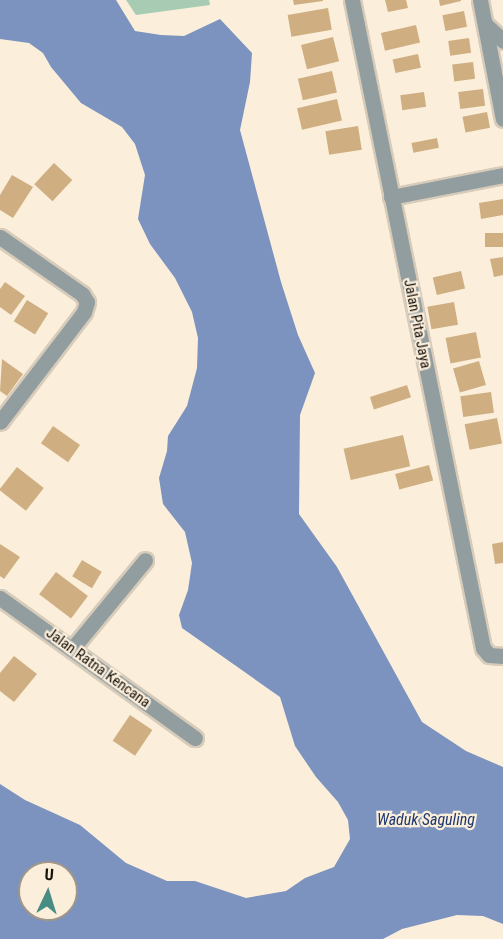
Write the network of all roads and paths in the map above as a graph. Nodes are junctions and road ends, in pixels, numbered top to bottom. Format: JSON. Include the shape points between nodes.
{"nodes":[{"id":1,"x":352,"y":0,"type":"edge"},
{"id":2,"x":480,"y":0,"type":"edge"},
{"id":3,"x":485,"y":24,"type":"junction"},
{"id":4,"x":503,"y":41,"type":"edge"},
{"id":5,"x":503,"y":118,"type":"edge"},
{"id":6,"x":503,"y":175,"type":"edge"},
{"id":7,"x":391,"y":197,"type":"junction"},
{"id":8,"x":0,"y":237,"type":"edge"},
{"id":9,"x":0,"y":422,"type":"edge"},
{"id":10,"x":145,"y":560,"type":"dead end"},
{"id":11,"x":0,"y":598,"type":"edge"},
{"id":12,"x":72,"y":649,"type":"junction"},
{"id":13,"x":503,"y":656,"type":"edge"},
{"id":14,"x":195,"y":738,"type":"dead end"}],
"edges":[{"from":1,"to":7,"type":"street","name":"Jalan Pita Jaya"},
{"from":2,"to":3,"type":"street"},
{"from":3,"to":4,"type":"street"},
{"from":3,"to":5,"type":"street"},
{"from":6,"to":7,"type":"street"},
{"from":7,"to":13,"type":"street","name":"Jalan Pita Jaya","via":[[483,648],[489,655]]},
{"from":8,"to":9,"type":"street","via":[[82,294],[87,302],[84,312]]},
{"from":10,"to":12,"type":"street"},
{"from":11,"to":12,"type":"street","name":"Jalan Ratna Kencana"},
{"from":12,"to":14,"type":"street","name":"Jalan Ratna Kencana"}]}
